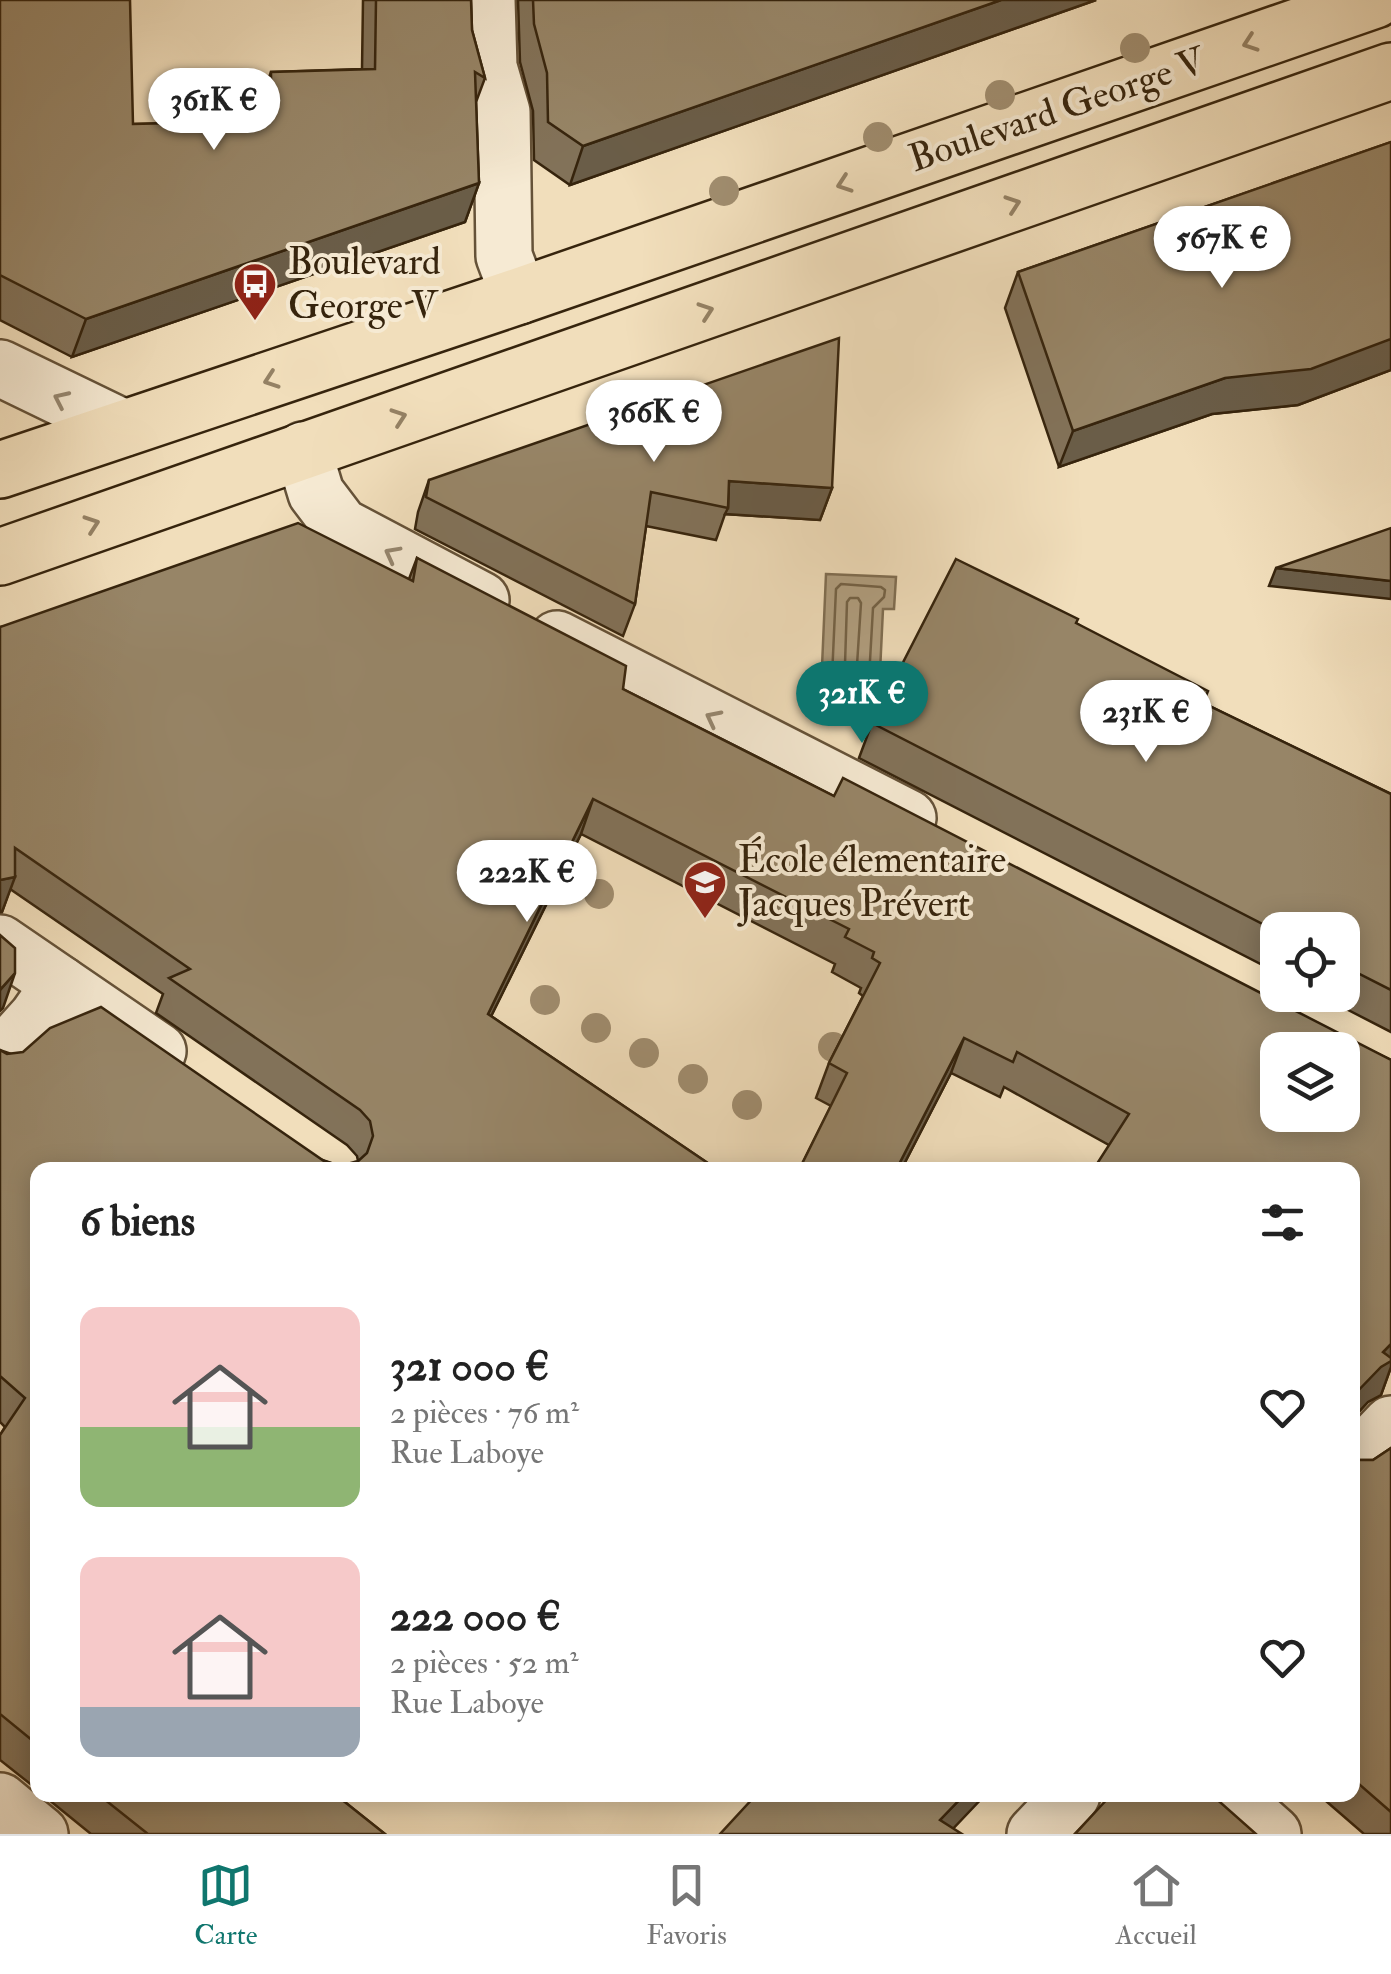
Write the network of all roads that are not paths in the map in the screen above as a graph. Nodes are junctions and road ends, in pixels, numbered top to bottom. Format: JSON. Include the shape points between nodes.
{"nodes":[{"id":1,"x":487,"y":0,"type":"edge"},
{"id":2,"x":1375,"y":0,"type":"edge"},
{"id":3,"x":1391,"y":71,"type":"edge"},
{"id":4,"x":519,"y":296,"type":"junction"},
{"id":5,"x":0,"y":368,"type":"edge"},
{"id":6,"x":124,"y":428,"type":"junction"},
{"id":7,"x":302,"y":450,"type":"junction"},
{"id":8,"x":0,"y":470,"type":"edge"},
{"id":9,"x":0,"y":557,"type":"edge"},
{"id":10,"x":944,"y":836,"type":"edge"},
{"id":11,"x":0,"y":943,"type":"edge"},
{"id":12,"x":60,"y":984,"type":"junction"},
{"id":13,"x":0,"y":1058,"type":"edge"},
{"id":14,"x":203,"y":1082,"type":"edge"},
{"id":15,"x":1391,"y":1424,"type":"edge"},
{"id":16,"x":1360,"y":1457,"type":"edge"},
{"id":17,"x":0,"y":1801,"type":"edge"},
{"id":18,"x":1065,"y":1802,"type":"edge"},
{"id":19,"x":1237,"y":1802,"type":"edge"},
{"id":20,"x":40,"y":1834,"type":"edge"},
{"id":21,"x":1035,"y":1834,"type":"edge"},
{"id":22,"x":1274,"y":1834,"type":"edge"}],
"edges":[{"from":1,"to":4,"type":"street","via":[[489,67],[502,112],[504,256]]},
{"from":2,"to":4,"type":"main road","name":"Boulevard George V","one_way":true},
{"from":7,"to":3,"type":"main road","name":"Boulevard George V","one_way":true},
{"from":4,"to":6,"type":"main road","name":"Boulevard George V","one_way":true},
{"from":6,"to":5,"type":"street","one_way":true},
{"from":6,"to":8,"type":"main road","name":"Boulevard George V"},
{"from":9,"to":7,"type":"main road","name":"Boulevard George V","one_way":true},
{"from":10,"to":7,"type":"street","one_way":true,"via":[[341,526],[316,494]]},
{"from":11,"to":12,"type":"street"},
{"from":12,"to":13,"type":"street"},
{"from":12,"to":14,"type":"street"},
{"from":15,"to":16,"type":"street"},
{"from":17,"to":20,"type":"street"},
{"from":18,"to":21,"type":"street"},
{"from":19,"to":22,"type":"street"}]}
